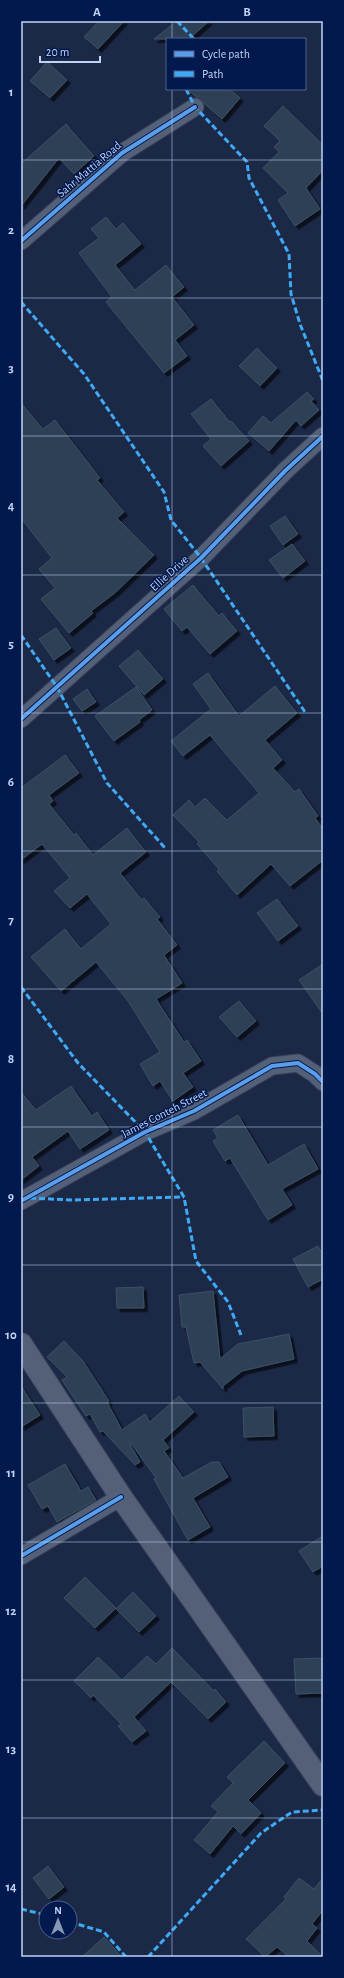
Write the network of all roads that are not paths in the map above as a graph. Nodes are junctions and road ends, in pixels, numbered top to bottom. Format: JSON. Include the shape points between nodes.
{"nodes":[{"id":1,"x":195,"y":107,"type":"dead end"},
{"id":2,"x":21,"y":241,"type":"edge"},
{"id":3,"x":323,"y":436,"type":"edge"},
{"id":4,"x":21,"y":719,"type":"edge"},
{"id":5,"x":323,"y":1082,"type":"edge"},
{"id":6,"x":21,"y":1201,"type":"edge"},
{"id":7,"x":21,"y":1344,"type":"edge"},
{"id":8,"x":122,"y":1497,"type":"junction"},
{"id":9,"x":21,"y":1556,"type":"edge"},
{"id":10,"x":323,"y":1785,"type":"edge"}],
"edges":[{"from":1,"to":2,"type":"street","name":"Sahr Mattia Road","via":[[122,153]]},
{"from":3,"to":4,"type":"street","name":"Ellie Drive","via":[[285,470],[201,558]]},
{"from":5,"to":6,"type":"street","name":"James Conteh Street","via":[[298,1063],[272,1066],[194,1111],[145,1132]]},
{"from":7,"to":8,"type":"main road"},
{"from":8,"to":9,"type":"street"},
{"from":8,"to":10,"type":"main road"}]}
